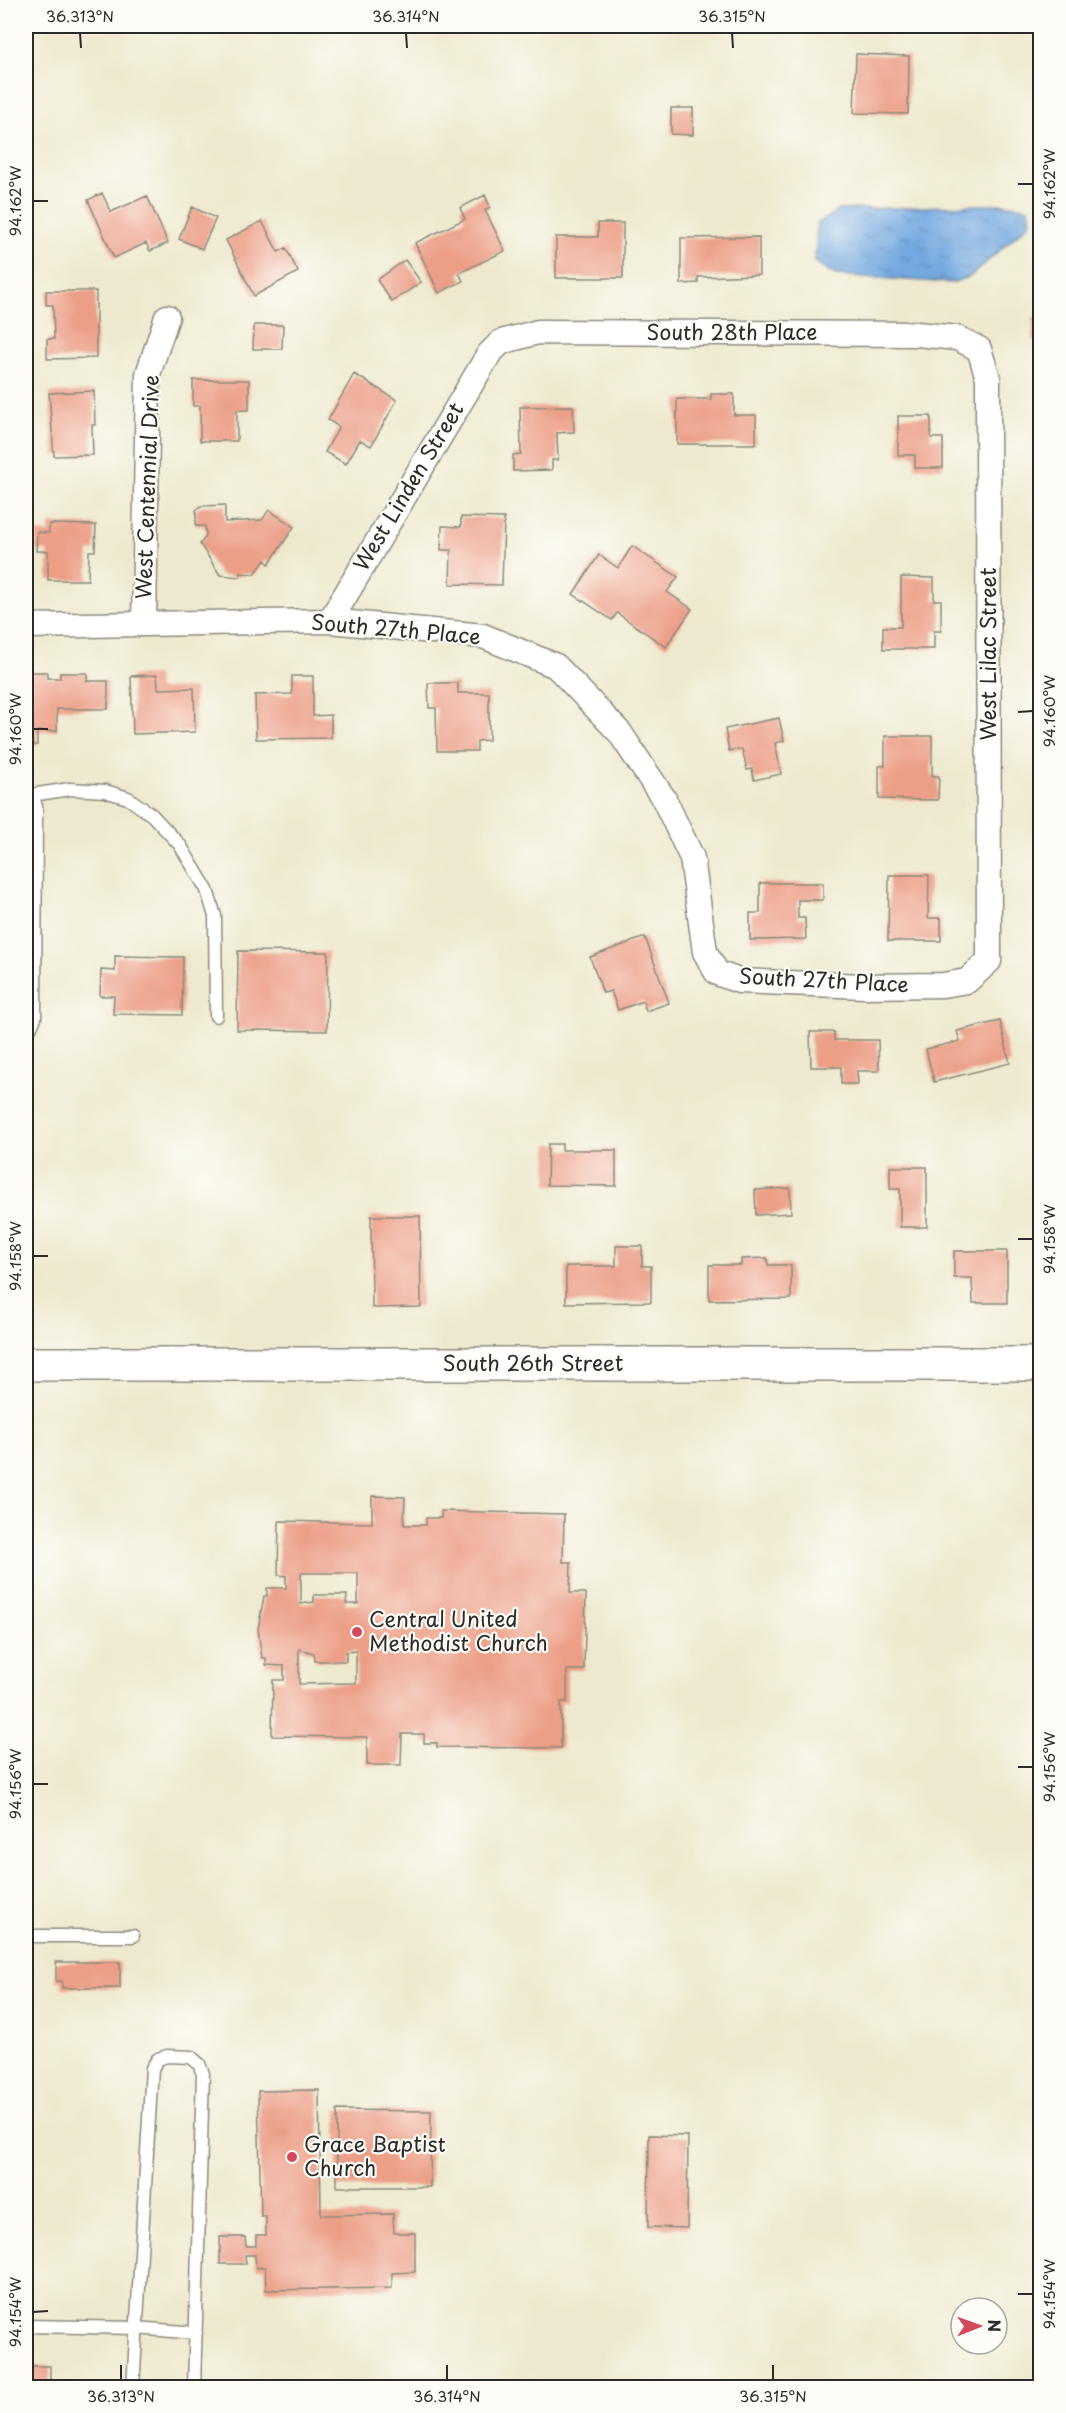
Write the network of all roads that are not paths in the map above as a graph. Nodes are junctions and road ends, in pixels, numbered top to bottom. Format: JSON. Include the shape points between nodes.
{"nodes":[{"id":1,"x":167,"y":317,"type":"dead end"},
{"id":2,"x":979,"y":349,"type":"joint"},
{"id":3,"x":489,"y":354,"type":"joint"},
{"id":4,"x":330,"y":621,"type":"junction"},
{"id":5,"x":144,"y":624,"type":"junction"},
{"id":6,"x":26,"y":626,"type":"edge"},
{"id":7,"x":29,"y":794,"type":"edge"},
{"id":8,"x":989,"y":961,"type":"joint"},
{"id":9,"x":216,"y":1016,"type":"dead end"},
{"id":10,"x":26,"y":1030,"type":"edge"},
{"id":11,"x":26,"y":1364,"type":"edge"},
{"id":12,"x":1041,"y":1364,"type":"edge"},
{"id":13,"x":26,"y":1936,"type":"edge"},
{"id":14,"x":133,"y":1936,"type":"dead end"},
{"id":15,"x":26,"y":2326,"type":"edge"},
{"id":16,"x":136,"y":2328,"type":"junction"},
{"id":17,"x":196,"y":2332,"type":"junction"},
{"id":18,"x":133,"y":2388,"type":"edge"},
{"id":19,"x":194,"y":2388,"type":"edge"}],
"edges":[{"from":1,"to":5,"type":"street","name":"West Centennial Drive","via":[[148,374]]},
{"from":2,"to":3,"type":"street","name":"South 28th Place","via":[[957,338],[916,334],[538,332],[501,342]]},
{"from":2,"to":8,"type":"street","name":"West Lilac Street","via":[[988,378]]},
{"from":3,"to":4,"type":"street","name":"West Linden Street"},
{"from":4,"to":5,"type":"street","name":"South 27th Place"},
{"from":4,"to":8,"type":"street","name":"South 27th Place","via":[[483,636],[556,666],[620,733],[664,799],[692,858],[705,952],[717,973],[739,981],[943,986],[967,981]]},
{"from":5,"to":6,"type":"street","name":"South 27th Place"},
{"from":7,"to":9,"type":"lane","via":[[70,789],[105,791],[128,798],[152,815],[180,845],[207,890],[214,916]]},
{"from":7,"to":10,"type":"lane","via":[[36,806],[35,1018]]},
{"from":11,"to":12,"type":"street","name":"South 26th Street"},
{"from":13,"to":14,"type":"lane"},
{"from":15,"to":16,"type":"lane"},
{"from":16,"to":17,"type":"lane"},
{"from":16,"to":17,"type":"lane","via":[[152,2068],[158,2059],[167,2056],[191,2057],[199,2064],[204,2084]]},
{"from":16,"to":18,"type":"lane"},
{"from":17,"to":19,"type":"lane"}]}
